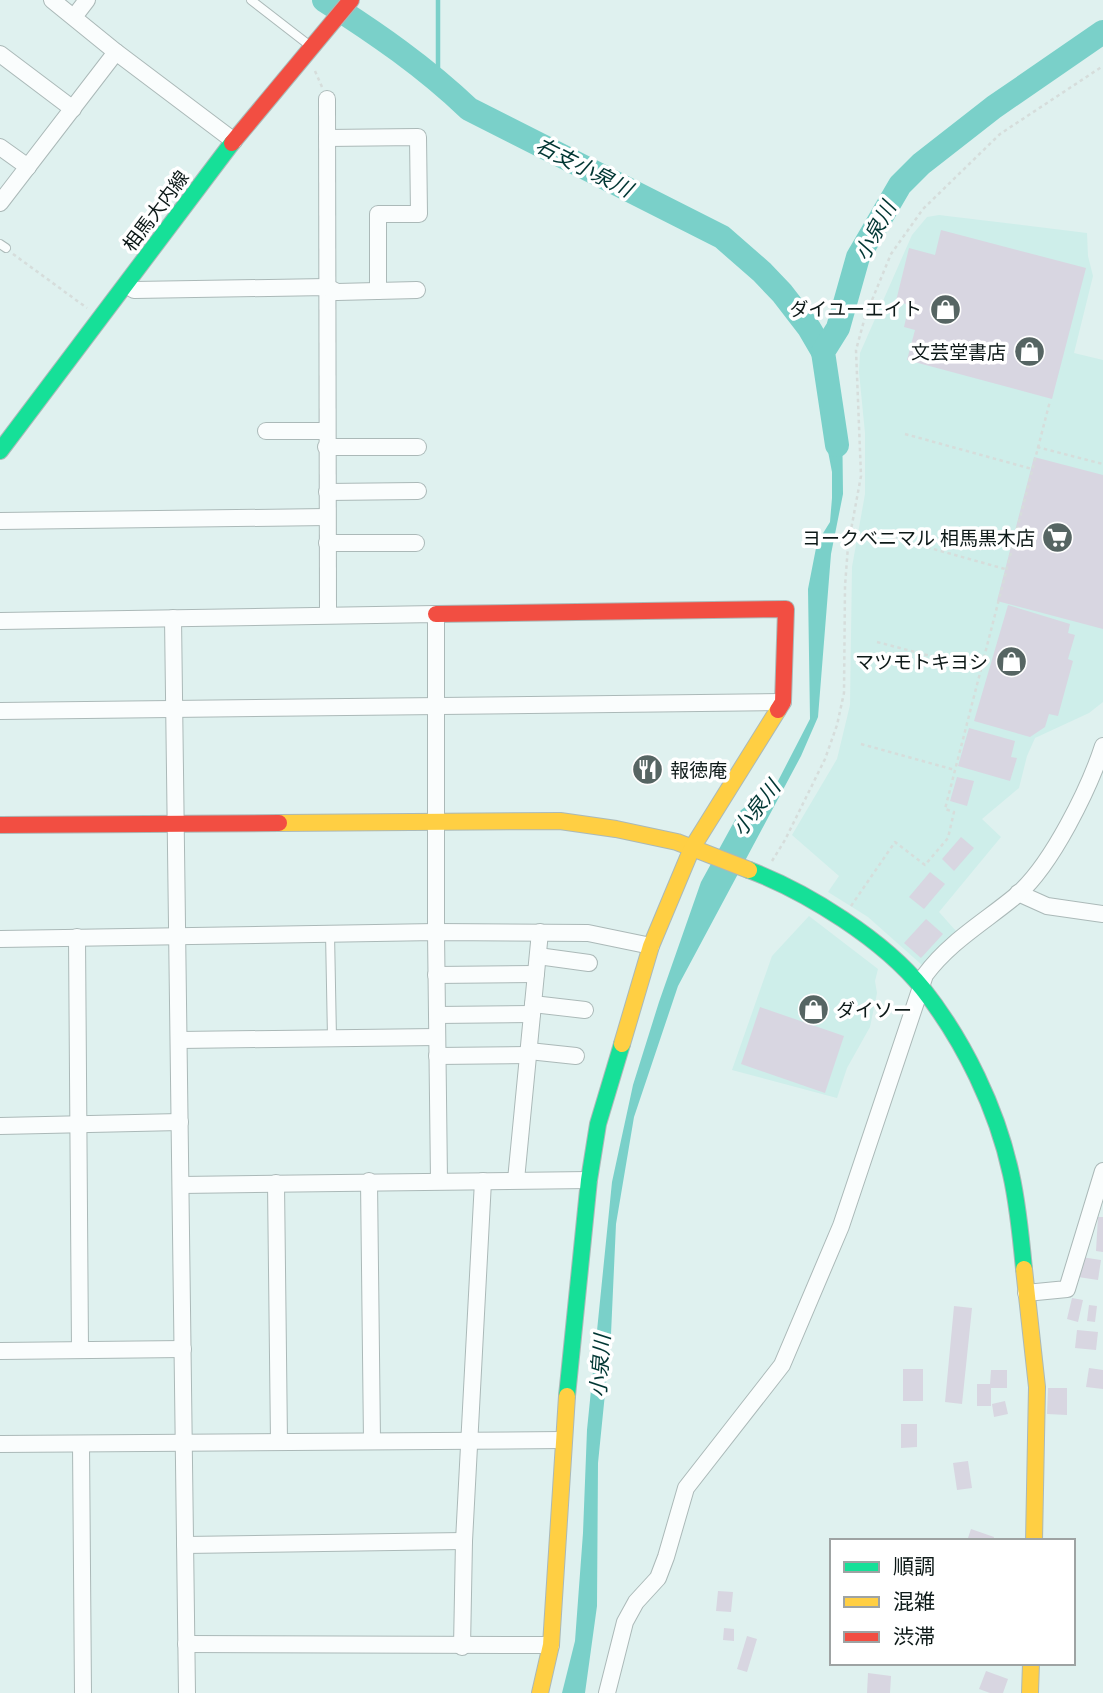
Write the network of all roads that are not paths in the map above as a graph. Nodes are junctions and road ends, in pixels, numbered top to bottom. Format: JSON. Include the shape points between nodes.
{"nodes":[{"id":1,"x":52,"y":0,"type":"edge"},
{"id":2,"x":87,"y":0,"type":"edge"},
{"id":3,"x":251,"y":0,"type":"edge"},
{"id":4,"x":351,"y":0,"type":"edge"},
{"id":5,"x":74,"y":17,"type":"junction"},
{"id":6,"x":311,"y":46,"type":"junction"},
{"id":7,"x":116,"y":52,"type":"junction"},
{"id":8,"x":0,"y":54,"type":"edge"},
{"id":9,"x":327,"y":99,"type":"road end"},
{"id":10,"x":73,"y":108,"type":"junction"},
{"id":11,"x":327,"y":138,"type":"junction"},
{"id":12,"x":234,"y":141,"type":"junction"},
{"id":13,"x":0,"y":147,"type":"edge"},
{"id":14,"x":28,"y":167,"type":"junction"},
{"id":15,"x":0,"y":203,"type":"edge"},
{"id":16,"x":127,"y":285,"type":"junction"},
{"id":17,"x":327,"y":287,"type":"junction"},
{"id":18,"x":417,"y":290,"type":"dead end"},
{"id":19,"x":378,"y":291,"type":"junction"},
{"id":20,"x":266,"y":431,"type":"dead end"},
{"id":21,"x":326,"y":439,"type":"junction"},
{"id":22,"x":418,"y":447,"type":"dead end"},
{"id":23,"x":0,"y":452,"type":"edge"},
{"id":24,"x":418,"y":491,"type":"dead end"},
{"id":25,"x":327,"y":492,"type":"junction"},
{"id":26,"x":327,"y":517,"type":"junction"},
{"id":27,"x":0,"y":521,"type":"edge"},
{"id":28,"x":416,"y":542,"type":"dead end"},
{"id":29,"x":327,"y":543,"type":"junction"},
{"id":30,"x":328,"y":614,"type":"junction"},
{"id":31,"x":436,"y":614,"type":"junction"},
{"id":32,"x":173,"y":618,"type":"junction"},
{"id":33,"x":0,"y":621,"type":"edge"},
{"id":34,"x":783,"y":702,"type":"junction"},
{"id":35,"x":437,"y":705,"type":"junction"},
{"id":36,"x":174,"y":709,"type":"junction"},
{"id":37,"x":0,"y":711,"type":"edge"},
{"id":38,"x":1103,"y":746,"type":"edge"},
{"id":39,"x":437,"y":821,"type":"junction"},
{"id":40,"x":176,"y":824,"type":"junction"},
{"id":41,"x":0,"y":825,"type":"edge"},
{"id":42,"x":699,"y":851,"type":"junction"},
{"id":43,"x":1018,"y":893,"type":"junction"},
{"id":44,"x":1103,"y":915,"type":"edge"},
{"id":45,"x":436,"y":932,"type":"junction"},
{"id":46,"x":540,"y":932,"type":"junction"},
{"id":47,"x":330,"y":933,"type":"junction"},
{"id":48,"x":177,"y":935,"type":"junction"},
{"id":49,"x":77,"y":937,"type":"junction"},
{"id":50,"x":0,"y":939,"type":"edge"},
{"id":51,"x":652,"y":946,"type":"junction"},
{"id":52,"x":538,"y":956,"type":"junction"},
{"id":53,"x":589,"y":963,"type":"dead end"},
{"id":54,"x":536,"y":974,"type":"junction"},
{"id":55,"x":436,"y":975,"type":"junction"},
{"id":56,"x":922,"y":988,"type":"junction"},
{"id":57,"x":533,"y":1009,"type":"junction"},
{"id":58,"x":585,"y":1010,"type":"dead end"},
{"id":59,"x":437,"y":1015,"type":"junction"},
{"id":60,"x":437,"y":1037,"type":"junction"},
{"id":61,"x":332,"y":1038,"type":"junction"},
{"id":62,"x":179,"y":1040,"type":"junction"},
{"id":63,"x":528,"y":1053,"type":"junction"},
{"id":64,"x":437,"y":1056,"type":"junction"},
{"id":65,"x":576,"y":1056,"type":"dead end"},
{"id":66,"x":180,"y":1122,"type":"junction"},
{"id":67,"x":79,"y":1124,"type":"junction"},
{"id":68,"x":0,"y":1126,"type":"edge"},
{"id":69,"x":1103,"y":1171,"type":"edge"},
{"id":70,"x":516,"y":1180,"type":"junction"},
{"id":71,"x":589,"y":1180,"type":"junction"},
{"id":72,"x":369,"y":1181,"type":"junction"},
{"id":73,"x":439,"y":1181,"type":"junction"},
{"id":74,"x":483,"y":1181,"type":"junction"},
{"id":75,"x":276,"y":1183,"type":"junction"},
{"id":76,"x":181,"y":1185,"type":"junction"},
{"id":77,"x":1026,"y":1293,"type":"junction"},
{"id":78,"x":183,"y":1349,"type":"junction"},
{"id":79,"x":0,"y":1350,"type":"edge"},
{"id":80,"x":80,"y":1350,"type":"junction"},
{"id":81,"x":470,"y":1440,"type":"junction"},
{"id":82,"x":563,"y":1440,"type":"junction"},
{"id":83,"x":279,"y":1441,"type":"junction"},
{"id":84,"x":372,"y":1441,"type":"junction"},
{"id":85,"x":0,"y":1444,"type":"edge"},
{"id":86,"x":81,"y":1444,"type":"junction"},
{"id":87,"x":184,"y":1444,"type":"junction"},
{"id":88,"x":1034,"y":1539,"type":"edge"},
{"id":89,"x":464,"y":1541,"type":"junction"},
{"id":90,"x":185,"y":1545,"type":"junction"},
{"id":91,"x":186,"y":1644,"type":"junction"},
{"id":92,"x":551,"y":1645,"type":"junction"},
{"id":93,"x":462,"y":1647,"type":"junction"},
{"id":94,"x":1031,"y":1665,"type":"edge"},
{"id":95,"x":83,"y":1693,"type":"edge"},
{"id":96,"x":187,"y":1693,"type":"edge"},
{"id":97,"x":540,"y":1693,"type":"edge"},
{"id":98,"x":607,"y":1693,"type":"edge"},
{"id":99,"x":1030,"y":1693,"type":"edge"}],
"edges":[{"from":1,"to":5,"type":"street"},
{"from":2,"to":5,"type":"street"},
{"from":3,"to":6,"type":"lane"},
{"from":4,"to":6,"type":"street","name":"相馬大内線"},
{"from":5,"to":7,"type":"street"},
{"from":6,"to":12,"type":"street","name":"相馬大内線"},
{"from":7,"to":10,"type":"street"},
{"from":7,"to":12,"type":"street"},
{"from":8,"to":10,"type":"street"},
{"from":9,"to":11,"type":"street"},
{"from":10,"to":14,"type":"street"},
{"from":11,"to":17,"type":"street"},
{"from":11,"to":19,"type":"street","via":[[418,137],[419,214],[378,214]]},
{"from":12,"to":16,"type":"street","name":"相馬大内線"},
{"from":13,"to":14,"type":"street"},
{"from":14,"to":15,"type":"street"},
{"from":16,"to":17,"type":"street","via":[[135,289]]},
{"from":16,"to":23,"type":"street","name":"相馬大内線"},
{"from":17,"to":19,"type":"street","via":[[337,292]]},
{"from":17,"to":21,"type":"street"},
{"from":18,"to":19,"type":"street"},
{"from":20,"to":21,"type":"street"},
{"from":21,"to":22,"type":"street"},
{"from":21,"to":25,"type":"street"},
{"from":24,"to":25,"type":"street"},
{"from":25,"to":26,"type":"street"},
{"from":26,"to":27,"type":"street"},
{"from":26,"to":29,"type":"street"},
{"from":28,"to":29,"type":"street"},
{"from":29,"to":30,"type":"street"},
{"from":30,"to":31,"type":"street"},
{"from":30,"to":32,"type":"street"},
{"from":31,"to":34,"type":"street","via":[[786,609]]},
{"from":31,"to":35,"type":"street"},
{"from":32,"to":33,"type":"street"},
{"from":32,"to":36,"type":"street"},
{"from":34,"to":35,"type":"street"},
{"from":34,"to":42,"type":"street"},
{"from":35,"to":36,"type":"street"},
{"from":35,"to":39,"type":"street"},
{"from":36,"to":37,"type":"street"},
{"from":36,"to":40,"type":"street"},
{"from":38,"to":43,"type":"street","via":[[1061,834],[1033,879]]},
{"from":39,"to":40,"type":"street"},
{"from":39,"to":42,"type":"street","via":[[560,821],[640,834]]},
{"from":39,"to":45,"type":"street"},
{"from":40,"to":41,"type":"street"},
{"from":40,"to":48,"type":"street"},
{"from":42,"to":51,"type":"street"},
{"from":42,"to":56,"type":"street","via":[[801,893],[863,934]]},
{"from":43,"to":44,"type":"street","via":[[1047,906]]},
{"from":43,"to":56,"type":"street","via":[[937,958]]},
{"from":45,"to":46,"type":"street"},
{"from":45,"to":47,"type":"street"},
{"from":45,"to":55,"type":"street"},
{"from":46,"to":51,"type":"street","via":[[588,933]]},
{"from":46,"to":52,"type":"street"},
{"from":47,"to":48,"type":"street"},
{"from":47,"to":61,"type":"lane"},
{"from":48,"to":49,"type":"street"},
{"from":48,"to":62,"type":"street"},
{"from":49,"to":50,"type":"street"},
{"from":49,"to":67,"type":"street"},
{"from":51,"to":71,"type":"street","via":[[598,1125]]},
{"from":52,"to":53,"type":"street"},
{"from":52,"to":54,"type":"street"},
{"from":54,"to":55,"type":"street"},
{"from":54,"to":57,"type":"street"},
{"from":55,"to":59,"type":"street"},
{"from":56,"to":77,"type":"street","via":[[960,1045],[992,1112],[1011,1173]]},
{"from":56,"to":98,"type":"street","via":[[841,1226],[782,1365],[686,1488],[658,1578],[625,1622]]},
{"from":57,"to":58,"type":"street"},
{"from":57,"to":59,"type":"street"},
{"from":57,"to":63,"type":"street"},
{"from":59,"to":60,"type":"street"},
{"from":60,"to":61,"type":"street"},
{"from":60,"to":64,"type":"street"},
{"from":61,"to":62,"type":"street"},
{"from":62,"to":66,"type":"street"},
{"from":63,"to":64,"type":"street"},
{"from":63,"to":65,"type":"street"},
{"from":63,"to":70,"type":"street"},
{"from":64,"to":73,"type":"street"},
{"from":66,"to":67,"type":"street"},
{"from":66,"to":76,"type":"street"},
{"from":67,"to":68,"type":"street"},
{"from":67,"to":80,"type":"street"},
{"from":69,"to":77,"type":"street","via":[[1067,1289]]},
{"from":70,"to":71,"type":"street"},
{"from":70,"to":74,"type":"street"},
{"from":71,"to":82,"type":"street"},
{"from":72,"to":73,"type":"street"},
{"from":72,"to":75,"type":"street"},
{"from":72,"to":84,"type":"street"},
{"from":73,"to":74,"type":"street"},
{"from":74,"to":81,"type":"street"},
{"from":75,"to":76,"type":"street"},
{"from":75,"to":83,"type":"street"},
{"from":76,"to":78,"type":"street"},
{"from":77,"to":88,"type":"street","via":[[1037,1387]]},
{"from":78,"to":80,"type":"street"},
{"from":78,"to":87,"type":"street"},
{"from":79,"to":80,"type":"street"},
{"from":81,"to":82,"type":"street"},
{"from":81,"to":84,"type":"street"},
{"from":81,"to":89,"type":"street"},
{"from":82,"to":92,"type":"street"},
{"from":83,"to":84,"type":"street"},
{"from":83,"to":87,"type":"street"},
{"from":85,"to":86,"type":"street"},
{"from":86,"to":87,"type":"street"},
{"from":86,"to":95,"type":"street"},
{"from":87,"to":90,"type":"street"},
{"from":89,"to":90,"type":"street"},
{"from":89,"to":93,"type":"street"},
{"from":90,"to":91,"type":"street"},
{"from":91,"to":93,"type":"street"},
{"from":91,"to":96,"type":"street"},
{"from":92,"to":93,"type":"street"},
{"from":92,"to":97,"type":"street"},
{"from":94,"to":99,"type":"street"}]}
